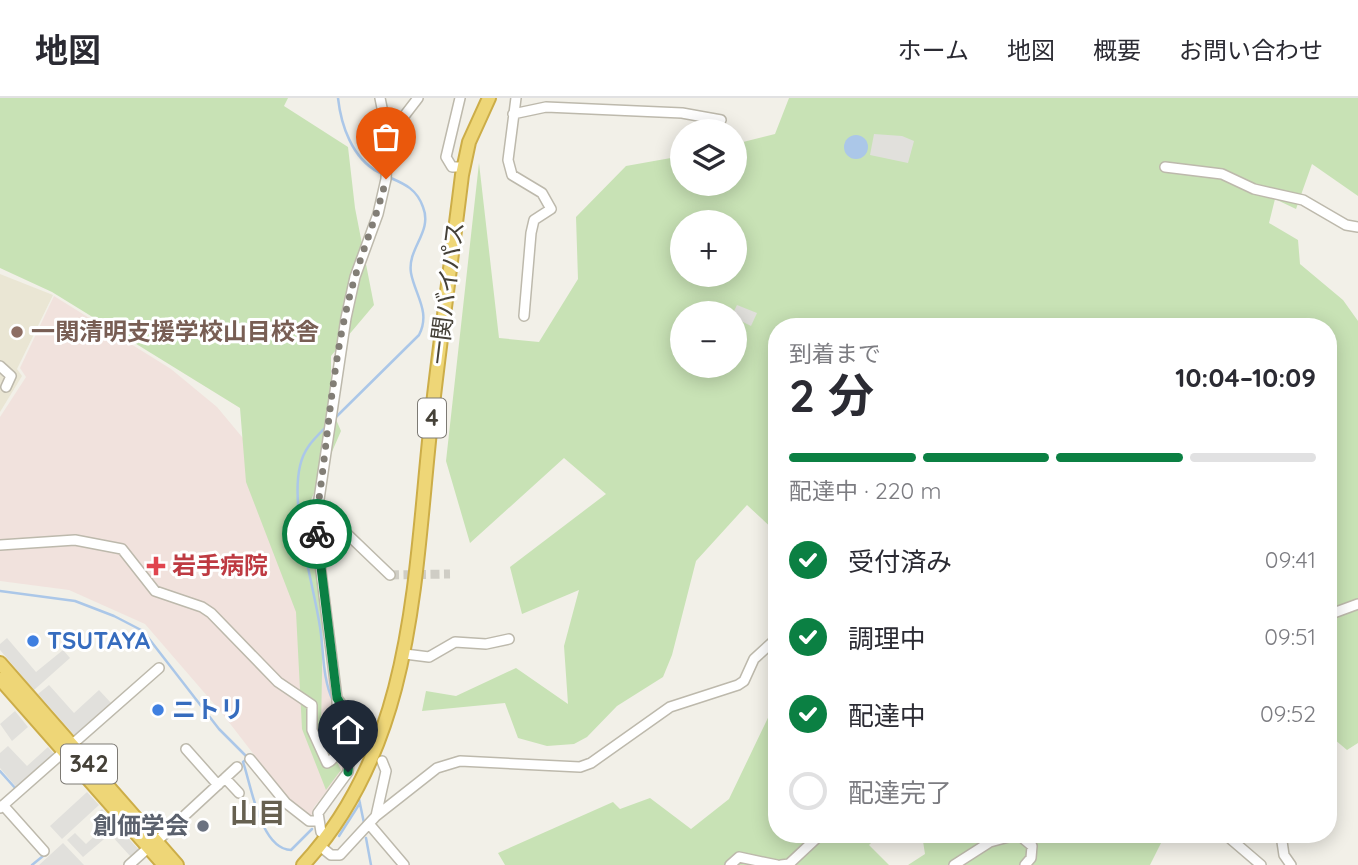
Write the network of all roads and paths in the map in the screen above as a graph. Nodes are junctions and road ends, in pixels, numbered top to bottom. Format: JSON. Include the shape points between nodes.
{"nodes":[{"id":1,"x":380,"y":98,"type":"edge"},
{"id":2,"x":418,"y":98,"type":"edge"},
{"id":3,"x":460,"y":98,"type":"edge"},
{"id":4,"x":489,"y":98,"type":"edge"},
{"id":5,"x":516,"y":98,"type":"edge"},
{"id":6,"x":513,"y":114,"type":"junction"},
{"id":7,"x":715,"y":119,"type":"edge"},
{"id":8,"x":388,"y":137,"type":"junction"},
{"id":9,"x":464,"y":167,"type":"junction"},
{"id":10,"x":1165,"y":167,"type":"dead end"},
{"id":11,"x":1358,"y":227,"type":"edge"},
{"id":12,"x":524,"y":316,"type":"dead end"},
{"id":13,"x":0,"y":366,"type":"edge"},
{"id":14,"x":6,"y":387,"type":"dead end"},
{"id":15,"x":318,"y":506,"type":"junction"},
{"id":16,"x":0,"y":545,"type":"edge"},
{"id":17,"x":390,"y":575,"type":"tunnel mouth"},
{"id":18,"x":1358,"y":604,"type":"edge"},
{"id":19,"x":1337,"y":612,"type":"edge"},
{"id":20,"x":509,"y":639,"type":"dead end"},
{"id":21,"x":768,"y":646,"type":"edge"},
{"id":22,"x":405,"y":654,"type":"junction"},
{"id":23,"x":0,"y":663,"type":"edge"},
{"id":24,"x":159,"y":668,"type":"dead end"},
{"id":25,"x":0,"y":679,"type":"edge"},
{"id":26,"x":337,"y":698,"type":"junction"},
{"id":27,"x":357,"y":730,"type":"junction"},
{"id":28,"x":374,"y":743,"type":"junction"},
{"id":29,"x":68,"y":748,"type":"junction"},
{"id":30,"x":186,"y":749,"type":"dead end"},
{"id":31,"x":250,"y":759,"type":"dead end"},
{"id":32,"x":382,"y":761,"type":"dead end"},
{"id":33,"x":237,"y":767,"type":"dead end"},
{"id":34,"x":221,"y":782,"type":"junction"},
{"id":35,"x":239,"y":793,"type":"dead end"},
{"id":36,"x":2,"y":806,"type":"edge"},
{"id":37,"x":376,"y":816,"type":"junction"},
{"id":38,"x":370,"y":825,"type":"junction"},
{"id":39,"x":320,"y":826,"type":"junction"},
{"id":40,"x":811,"y":843,"type":"edge"},
{"id":41,"x":988,"y":843,"type":"edge"},
{"id":42,"x":1030,"y":843,"type":"edge"},
{"id":43,"x":1235,"y":843,"type":"edge"},
{"id":44,"x":1282,"y":843,"type":"edge"},
{"id":45,"x":152,"y":845,"type":"junction"},
{"id":46,"x":320,"y":846,"type":"junction"},
{"id":47,"x":44,"y":850,"type":"dead end"},
{"id":48,"x":129,"y":865,"type":"edge"},
{"id":49,"x":164,"y":865,"type":"edge"},
{"id":50,"x":177,"y":865,"type":"edge"},
{"id":51,"x":293,"y":865,"type":"edge"},
{"id":52,"x":303,"y":865,"type":"edge"},
{"id":53,"x":404,"y":865,"type":"edge"},
{"id":54,"x":730,"y":865,"type":"edge"},
{"id":55,"x":779,"y":865,"type":"edge"},
{"id":56,"x":954,"y":865,"type":"edge"},
{"id":57,"x":1025,"y":865,"type":"edge"},
{"id":58,"x":1261,"y":865,"type":"edge"},
{"id":59,"x":1291,"y":865,"type":"edge"}],
"edges":[{"from":1,"to":8,"type":"street"},
{"from":2,"to":8,"type":"street"},
{"from":3,"to":9,"type":"street","via":[[446,158],[452,167]]},
{"from":4,"to":9,"type":"highway","name":"一関バイパス","number":"4","via":[[469,142]]},
{"from":5,"to":6,"type":"street"},
{"from":6,"to":7,"type":"street","via":[[546,107],[682,113]]},
{"from":6,"to":12,"type":"street","via":[[508,160],[512,175],[542,193],[551,209],[534,220]]},
{"from":8,"to":15,"type":"street","via":[[378,214],[346,317]]},
{"from":9,"to":22,"type":"highway","name":"一関バイパス","number":"4"},
{"from":10,"to":11,"type":"street","via":[[1222,174],[1254,190],[1303,200]]},
{"from":13,"to":14,"type":"street","via":[[11,376]]},
{"from":15,"to":17,"type":"street"},
{"from":15,"to":26,"type":"street","via":[[318,551]]},
{"from":16,"to":26,"type":"street","via":[[75,540],[122,549],[155,592],[211,613],[278,682],[312,705],[312,730],[327,763],[338,750]]},
{"from":18,"to":19,"type":"street"},
{"from":20,"to":22,"type":"street","via":[[486,644],[455,642],[429,657]]},
{"from":21,"to":37,"type":"street","via":[[738,685],[670,707],[591,763],[460,761],[437,768]]},
{"from":22,"to":28,"type":"highway","name":"一関バイパス","number":"4"},
{"from":23,"to":29,"type":"highway","number":"342"},
{"from":24,"to":29,"type":"street"},
{"from":25,"to":29,"type":"highway","number":"342"},
{"from":26,"to":27,"type":"street"},
{"from":27,"to":28,"type":"street"},
{"from":27,"to":39,"type":"street","via":[[348,772],[320,809]]},
{"from":28,"to":39,"type":"highway","name":"一関バイパス","number":"4","via":[[349,791]]},
{"from":28,"to":46,"type":"highway","name":"一関バイパス","number":"4","via":[[358,789]]},
{"from":29,"to":36,"type":"street"},
{"from":29,"to":45,"type":"highway","number":"342"},
{"from":30,"to":34,"type":"street"},
{"from":31,"to":39,"type":"street","via":[[286,803]]},
{"from":32,"to":37,"type":"street","via":[[386,771]]},
{"from":33,"to":34,"type":"street"},
{"from":34,"to":35,"type":"street"},
{"from":34,"to":45,"type":"street"},
{"from":36,"to":47,"type":"street"},
{"from":37,"to":38,"type":"street"},
{"from":38,"to":46,"type":"street","via":[[340,855],[331,855]]},
{"from":38,"to":53,"type":"street"},
{"from":39,"to":51,"type":"highway","name":"一関バイパス","number":"4"},
{"from":40,"to":55,"type":"street","via":[[789,864]]},
{"from":41,"to":56,"type":"street"},
{"from":42,"to":57,"type":"street","via":[[1031,858]]},
{"from":43,"to":58,"type":"street"},
{"from":44,"to":59,"type":"street"},
{"from":45,"to":48,"type":"street"},
{"from":45,"to":49,"type":"highway","number":"342"},
{"from":45,"to":50,"type":"highway","number":"342"},
{"from":46,"to":52,"type":"highway","name":"一関バイパス","number":"4"},
{"from":54,"to":55,"type":"street","via":[[738,857]]}]}
